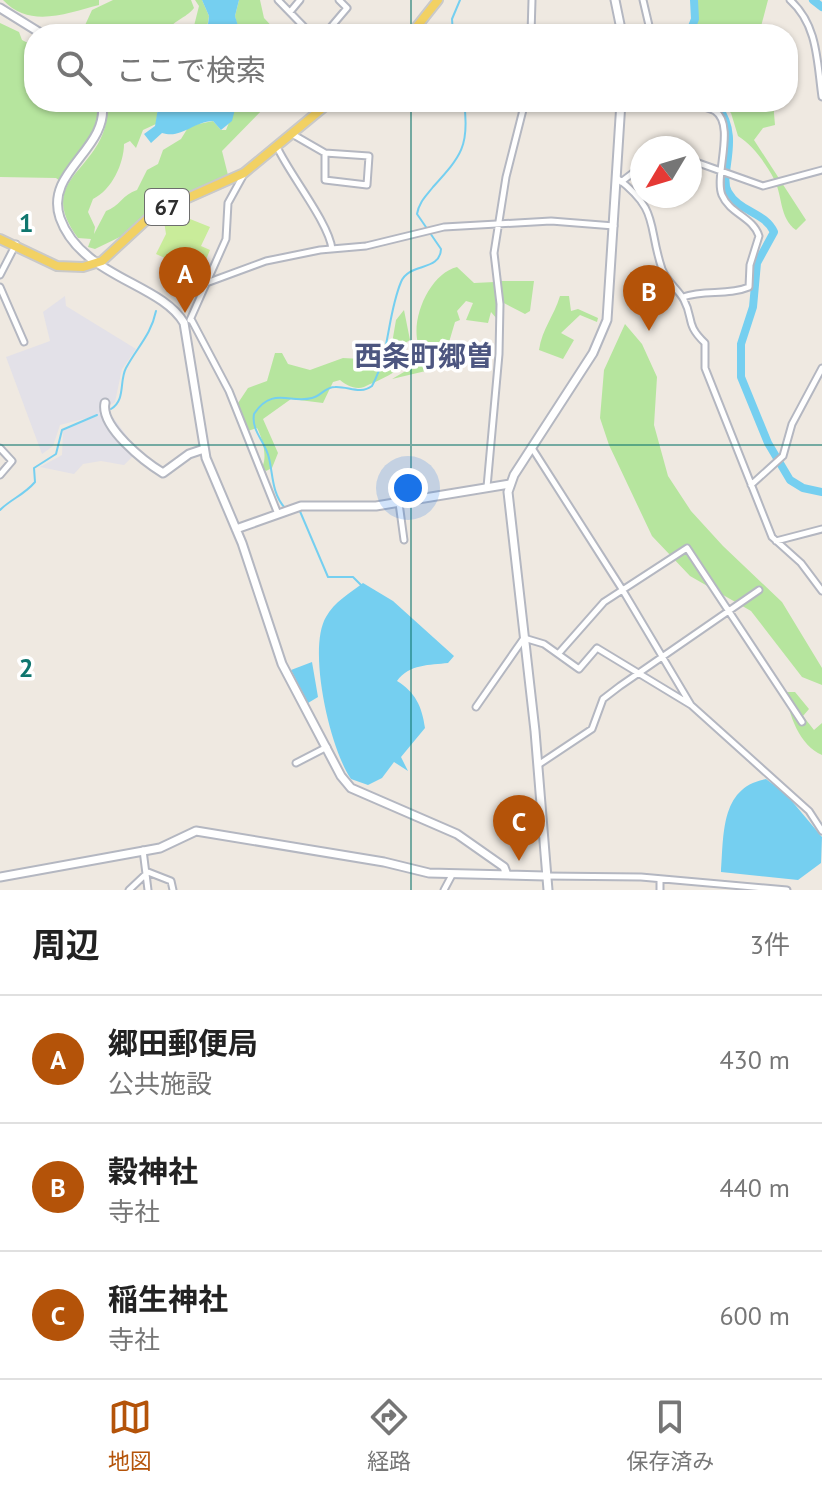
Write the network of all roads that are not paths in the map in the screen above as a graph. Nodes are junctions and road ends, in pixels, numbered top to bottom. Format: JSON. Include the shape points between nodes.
{"nodes":[{"id":1,"x":278,"y":0,"type":"edge"},
{"id":2,"x":300,"y":0,"type":"edge"},
{"id":3,"x":339,"y":0,"type":"edge"},
{"id":4,"x":438,"y":0,"type":"edge"},
{"id":5,"x":532,"y":0,"type":"edge"},
{"id":6,"x":615,"y":0,"type":"edge"},
{"id":7,"x":643,"y":0,"type":"edge"},
{"id":8,"x":790,"y":0,"type":"edge"},
{"id":9,"x":0,"y":8,"type":"edge"},
{"id":10,"x":290,"y":12,"type":"junction"},
{"id":11,"x":26,"y":24,"type":"edge"},
{"id":12,"x":301,"y":24,"type":"edge"},
{"id":13,"x":333,"y":24,"type":"edge"},
{"id":14,"x":419,"y":24,"type":"edge"},
{"id":15,"x":531,"y":24,"type":"edge"},
{"id":16,"x":620,"y":24,"type":"edge"},
{"id":17,"x":649,"y":24,"type":"edge"},
{"id":18,"x":821,"y":86,"type":"edge"},
{"id":19,"x":822,"y":97,"type":"edge"},
{"id":20,"x":101,"y":112,"type":"edge"},
{"id":21,"x":318,"y":112,"type":"edge"},
{"id":22,"x":522,"y":112,"type":"edge"},
{"id":23,"x":621,"y":112,"type":"edge"},
{"id":24,"x":716,"y":112,"type":"edge"},
{"id":25,"x":292,"y":134,"type":"junction"},
{"id":26,"x":277,"y":147,"type":"junction"},
{"id":27,"x":325,"y":153,"type":"junction"},
{"id":28,"x":702,"y":164,"type":"edge"},
{"id":29,"x":720,"y":169,"type":"junction"},
{"id":30,"x":822,"y":170,"type":"edge"},
{"id":31,"x":244,"y":173,"type":"junction"},
{"id":32,"x":630,"y":173,"type":"edge"},
{"id":33,"x":619,"y":180,"type":"junction"},
{"id":34,"x":501,"y":226,"type":"junction"},
{"id":35,"x":614,"y":226,"type":"junction"},
{"id":36,"x":0,"y":239,"type":"edge"},
{"id":37,"x":16,"y":243,"type":"junction"},
{"id":38,"x":332,"y":249,"type":"junction"},
{"id":39,"x":94,"y":263,"type":"junction"},
{"id":40,"x":0,"y":275,"type":"edge"},
{"id":41,"x":209,"y":282,"type":"junction"},
{"id":42,"x":0,"y":287,"type":"edge"},
{"id":43,"x":682,"y":297,"type":"junction"},
{"id":44,"x":188,"y":321,"type":"junction"},
{"id":45,"x":24,"y":342,"type":"dead end"},
{"id":46,"x":822,"y":368,"type":"edge"},
{"id":47,"x":105,"y":403,"type":"dead end"},
{"id":48,"x":531,"y":447,"type":"junction"},
{"id":49,"x":0,"y":448,"type":"edge"},
{"id":50,"x":204,"y":449,"type":"junction"},
{"id":51,"x":0,"y":475,"type":"edge"},
{"id":52,"x":510,"y":484,"type":"junction"},
{"id":53,"x":751,"y":485,"type":"junction"},
{"id":54,"x":487,"y":487,"type":"junction"},
{"id":55,"x":399,"y":503,"type":"junction"},
{"id":56,"x":278,"y":514,"type":"junction"},
{"id":57,"x":236,"y":529,"type":"junction"},
{"id":58,"x":822,"y":529,"type":"edge"},
{"id":59,"x":404,"y":540,"type":"dead end"},
{"id":60,"x":775,"y":541,"type":"junction"},
{"id":61,"x":622,"y":589,"type":"junction"},
{"id":62,"x":759,"y":590,"type":"dead end"},
{"id":63,"x":822,"y":591,"type":"edge"},
{"id":64,"x":729,"y":612,"type":"junction"},
{"id":65,"x":524,"y":638,"type":"junction"},
{"id":66,"x":559,"y":653,"type":"junction"},
{"id":67,"x":663,"y":657,"type":"junction"},
{"id":68,"x":638,"y":674,"type":"junction"},
{"id":69,"x":691,"y":705,"type":"junction"},
{"id":70,"x":476,"y":707,"type":"dead end"},
{"id":71,"x":802,"y":722,"type":"dead end"},
{"id":72,"x":328,"y":746,"type":"junction"},
{"id":73,"x":296,"y":763,"type":"dead end"},
{"id":74,"x":538,"y":765,"type":"junction"},
{"id":75,"x":822,"y":831,"type":"edge"},
{"id":76,"x":143,"y":850,"type":"junction"},
{"id":77,"x":148,"y":872,"type":"junction"},
{"id":78,"x":452,"y":875,"type":"junction"},
{"id":79,"x":507,"y":875,"type":"junction"},
{"id":80,"x":545,"y":876,"type":"junction"},
{"id":81,"x":0,"y":877,"type":"edge"},
{"id":82,"x":660,"y":879,"type":"junction"},
{"id":83,"x":129,"y":890,"type":"edge"},
{"id":84,"x":148,"y":890,"type":"edge"},
{"id":85,"x":173,"y":890,"type":"edge"},
{"id":86,"x":444,"y":890,"type":"edge"},
{"id":87,"x":548,"y":890,"type":"edge"},
{"id":88,"x":660,"y":890,"type":"edge"},
{"id":89,"x":787,"y":890,"type":"edge"}],
"edges":[{"from":1,"to":10,"type":"street"},
{"from":2,"to":10,"type":"street"},
{"from":3,"to":13,"type":"street","via":[[347,8]]},
{"from":4,"to":14,"type":"main road"},
{"from":5,"to":15,"type":"street"},
{"from":6,"to":16,"type":"street"},
{"from":7,"to":17,"type":"street"},
{"from":8,"to":18,"type":"street","via":[[812,30]]},
{"from":9,"to":11,"type":"street"},
{"from":10,"to":12,"type":"street"},
{"from":18,"to":19,"type":"street"},
{"from":20,"to":39,"type":"street","via":[[99,131],[63,181],[59,195],[61,221]]},
{"from":21,"to":25,"type":"main road","number":"67"},
{"from":22,"to":34,"type":"street","via":[[506,177]]},
{"from":23,"to":33,"type":"street"},
{"from":24,"to":29,"type":"street","via":[[725,148]]},
{"from":25,"to":26,"type":"main road","number":"67"},
{"from":25,"to":27,"type":"street"},
{"from":26,"to":31,"type":"main road","number":"67"},
{"from":26,"to":38,"type":"street","via":[[320,218]]},
{"from":27,"to":27,"type":"street","via":[[325,180],[367,185],[369,156]]},
{"from":28,"to":29,"type":"street"},
{"from":29,"to":30,"type":"street","via":[[763,186]]},
{"from":29,"to":43,"type":"street","via":[[722,195],[759,236],[749,287]]},
{"from":31,"to":39,"type":"main road","number":"67","via":[[154,213]]},
{"from":31,"to":41,"type":"street","via":[[228,203],[226,239]]},
{"from":32,"to":33,"type":"street"},
{"from":33,"to":35,"type":"street"},
{"from":33,"to":43,"type":"street","via":[[647,207],[663,272]]},
{"from":34,"to":35,"type":"street","via":[[551,221]]},
{"from":34,"to":38,"type":"street","via":[[433,230]]},
{"from":34,"to":54,"type":"street","via":[[494,253],[499,354]]},
{"from":35,"to":48,"type":"street","via":[[609,309],[601,338]]},
{"from":36,"to":37,"type":"main road"},
{"from":37,"to":39,"type":"main road","via":[[57,266]]},
{"from":37,"to":40,"type":"street"},
{"from":38,"to":41,"type":"street","via":[[266,261]]},
{"from":39,"to":44,"type":"street"},
{"from":41,"to":44,"type":"street"},
{"from":42,"to":45,"type":"street"},
{"from":43,"to":53,"type":"street","via":[[689,323],[705,343],[705,368]]},
{"from":44,"to":50,"type":"street"},
{"from":44,"to":56,"type":"street","via":[[229,391]]},
{"from":46,"to":53,"type":"street","via":[[792,424],[783,456]]},
{"from":47,"to":50,"type":"street","via":[[124,442],[163,473]]},
{"from":48,"to":52,"type":"street"},
{"from":48,"to":61,"type":"street"},
{"from":49,"to":51,"type":"street","via":[[12,461]]},
{"from":50,"to":57,"type":"street"},
{"from":52,"to":54,"type":"street"},
{"from":52,"to":65,"type":"street","via":[[508,509]]},
{"from":53,"to":60,"type":"street"},
{"from":54,"to":55,"type":"street"},
{"from":55,"to":56,"type":"street","via":[[301,506]]},
{"from":55,"to":59,"type":"street"},
{"from":56,"to":57,"type":"street"},
{"from":57,"to":72,"type":"street","via":[[282,664]]},
{"from":58,"to":60,"type":"street"},
{"from":60,"to":63,"type":"street"},
{"from":61,"to":64,"type":"street","via":[[687,548]]},
{"from":61,"to":66,"type":"street","via":[[590,614]]},
{"from":61,"to":67,"type":"street"},
{"from":62,"to":64,"type":"street"},
{"from":64,"to":67,"type":"street"},
{"from":64,"to":71,"type":"street"},
{"from":65,"to":66,"type":"street"},
{"from":65,"to":70,"type":"street"},
{"from":65,"to":74,"type":"street"},
{"from":66,"to":68,"type":"street","via":[[579,669],[597,648]]},
{"from":67,"to":68,"type":"street"},
{"from":67,"to":69,"type":"street"},
{"from":68,"to":69,"type":"street"},
{"from":68,"to":74,"type":"street","via":[[603,699],[592,729]]},
{"from":69,"to":75,"type":"street","via":[[809,811]]},
{"from":72,"to":73,"type":"street"},
{"from":72,"to":79,"type":"street","via":[[351,788],[457,834],[504,867]]},
{"from":74,"to":80,"type":"street"},
{"from":76,"to":77,"type":"street"},
{"from":76,"to":78,"type":"street","via":[[196,831]]},
{"from":76,"to":81,"type":"street"},
{"from":77,"to":83,"type":"street"},
{"from":77,"to":84,"type":"street"},
{"from":77,"to":85,"type":"street","via":[[171,881]]},
{"from":78,"to":79,"type":"street"},
{"from":78,"to":86,"type":"street"},
{"from":79,"to":80,"type":"street"},
{"from":80,"to":82,"type":"street"},
{"from":80,"to":87,"type":"street"},
{"from":82,"to":88,"type":"street"},
{"from":82,"to":89,"type":"street"}]}
